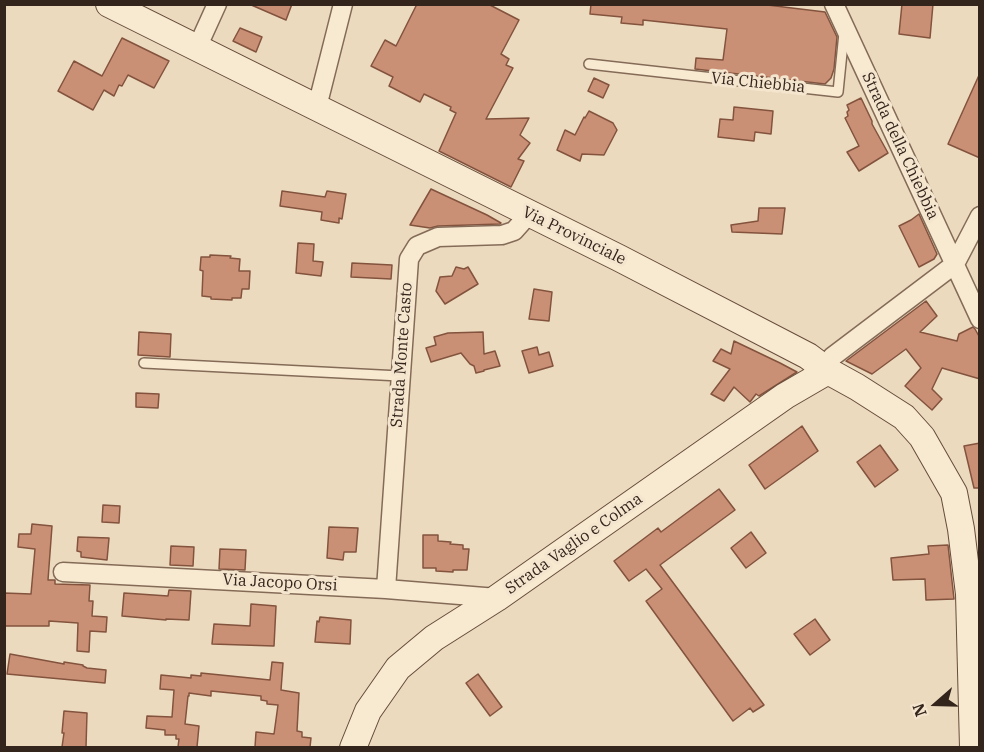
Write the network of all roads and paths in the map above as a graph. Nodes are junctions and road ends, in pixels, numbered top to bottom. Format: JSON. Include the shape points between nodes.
{"nodes":[{"id":1,"x":109,"y":4,"type":"edge"},
{"id":2,"x":217,"y":4,"type":"edge"},
{"id":3,"x":343,"y":4,"type":"edge"},
{"id":4,"x":834,"y":4,"type":"edge"},
{"id":5,"x":845,"y":28,"type":"junction"},
{"id":6,"x":196,"y":48,"type":"junction"},
{"id":7,"x":589,"y":64,"type":"dead end"},
{"id":8,"x":317,"y":107,"type":"junction"},
{"id":9,"x":530,"y":213,"type":"junction"},
{"id":10,"x":980,"y":216,"type":"edge"},
{"id":11,"x":955,"y":264,"type":"junction"},
{"id":12,"x":980,"y":319,"type":"edge"},
{"id":13,"x":144,"y":363,"type":"dead end"},
{"id":14,"x":828,"y":371,"type":"junction"},
{"id":15,"x":400,"y":376,"type":"junction"},
{"id":16,"x":63,"y":572,"type":"dead end"},
{"id":17,"x":386,"y":589,"type":"junction"},
{"id":18,"x":497,"y":598,"type":"junction"},
{"id":19,"x":353,"y":747,"type":"edge"},
{"id":20,"x":973,"y":747,"type":"edge"}],
"edges":[{"from":1,"to":6,"type":"main road","name":"Via Provinciale"},
{"from":2,"to":6,"type":"street"},
{"from":3,"to":8,"type":"street"},
{"from":4,"to":5,"type":"street"},
{"from":5,"to":7,"type":"lane","name":"Via Chiebbia","via":[[838,92]]},
{"from":5,"to":11,"type":"street","name":"Strada della Chiebbia"},
{"from":6,"to":8,"type":"main road","name":"Via Provinciale"},
{"from":8,"to":9,"type":"main road","name":"Via Provinciale"},
{"from":9,"to":14,"type":"main road","name":"Via Provinciale","via":[[808,356]]},
{"from":9,"to":15,"type":"street","name":"Strada Monte Casto","via":[[514,231],[502,235],[438,237],[417,246],[409,259]]},
{"from":10,"to":11,"type":"street"},
{"from":11,"to":12,"type":"street","name":"Strada della Chiebbia"},
{"from":11,"to":14,"type":"street","via":[[832,357]]},
{"from":13,"to":15,"type":"lane"},
{"from":14,"to":18,"type":"main road","name":"Strada Vaglio e Colma","via":[[784,396]]},
{"from":14,"to":20,"type":"main road","name":"Via Provinciale","via":[[904,417],[922,437],[954,494],[969,594]]},
{"from":15,"to":17,"type":"street","name":"Strada Monte Casto"},
{"from":16,"to":17,"type":"street","name":"Via Jacopo Orsi"},
{"from":17,"to":18,"type":"street","name":"Via Jacopo Orsi"},
{"from":18,"to":19,"type":"main road","name":"Strada Vaglio e Colma","via":[[434,638],[398,668],[368,711]]}]}
